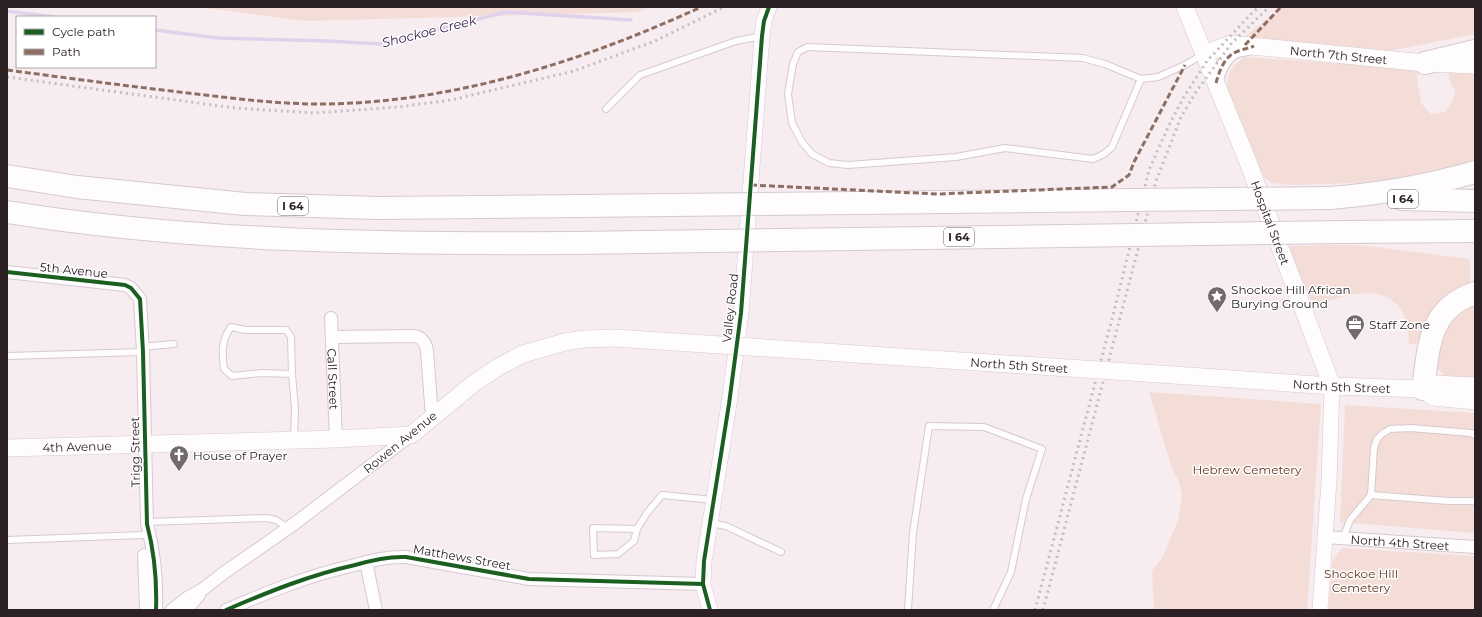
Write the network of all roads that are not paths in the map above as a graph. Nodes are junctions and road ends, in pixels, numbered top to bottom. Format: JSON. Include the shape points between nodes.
{"nodes":[{"id":1,"x":769,"y":7,"type":"edge"},
{"id":2,"x":1185,"y":7,"type":"edge"},
{"id":3,"x":762,"y":36,"type":"junction"},
{"id":4,"x":1254,"y":46,"type":"junction"},
{"id":5,"x":1475,"y":51,"type":"edge"},
{"id":6,"x":1204,"y":54,"type":"junction"},
{"id":7,"x":1425,"y":63,"type":"junction"},
{"id":8,"x":1475,"y":65,"type":"edge"},
{"id":9,"x":1141,"y":79,"type":"junction"},
{"id":10,"x":1216,"y":83,"type":"junction"},
{"id":11,"x":606,"y":109,"type":"dead end"},
{"id":12,"x":1475,"y":172,"type":"edge"},
{"id":13,"x":7,"y":176,"type":"edge"},
{"id":14,"x":1330,"y":198,"type":"junction"},
{"id":15,"x":1475,"y":200,"type":"edge"},
{"id":16,"x":7,"y":212,"type":"edge"},
{"id":17,"x":1475,"y":231,"type":"edge"},
{"id":18,"x":1389,"y":232,"type":"junction"},
{"id":19,"x":1475,"y":243,"type":"edge"},
{"id":20,"x":7,"y":272,"type":"edge"},
{"id":21,"x":136,"y":293,"type":"joint"},
{"id":22,"x":1475,"y":293,"type":"edge"},
{"id":23,"x":331,"y":318,"type":"dead end"},
{"id":24,"x":332,"y":337,"type":"junction"},
{"id":25,"x":615,"y":338,"type":"joint"},
{"id":26,"x":174,"y":344,"type":"dead end"},
{"id":27,"x":142,"y":350,"type":"junction"},
{"id":28,"x":7,"y":356,"type":"edge"},
{"id":29,"x":292,"y":374,"type":"junction"},
{"id":30,"x":1332,"y":386,"type":"junction"},
{"id":31,"x":1475,"y":386,"type":"edge"},
{"id":32,"x":1423,"y":389,"type":"junction"},
{"id":33,"x":1475,"y":401,"type":"edge"},
{"id":34,"x":432,"y":417,"type":"junction"},
{"id":35,"x":411,"y":435,"type":"junction"},
{"id":36,"x":1475,"y":435,"type":"edge"},
{"id":37,"x":294,"y":440,"type":"junction"},
{"id":38,"x":336,"y":440,"type":"junction"},
{"id":39,"x":144,"y":444,"type":"junction"},
{"id":40,"x":7,"y":448,"type":"edge"},
{"id":41,"x":1371,"y":495,"type":"junction"},
{"id":42,"x":714,"y":500,"type":"junction"},
{"id":43,"x":1475,"y":501,"type":"edge"},
{"id":44,"x":711,"y":523,"type":"junction"},
{"id":45,"x":146,"y":527,"type":"junction"},
{"id":46,"x":288,"y":528,"type":"junction"},
{"id":47,"x":637,"y":529,"type":"junction"},
{"id":48,"x":1325,"y":537,"type":"junction"},
{"id":49,"x":1343,"y":538,"type":"junction"},
{"id":50,"x":7,"y":540,"type":"edge"},
{"id":51,"x":1475,"y":547,"type":"edge"},
{"id":52,"x":782,"y":552,"type":"dead end"},
{"id":53,"x":366,"y":562,"type":"junction"},
{"id":54,"x":704,"y":584,"type":"junction"},
{"id":55,"x":203,"y":589,"type":"junction"},
{"id":56,"x":908,"y":609,"type":"edge"},
{"id":57,"x":146,"y":610,"type":"edge"},
{"id":58,"x":156,"y":610,"type":"edge"},
{"id":59,"x":172,"y":610,"type":"edge"},
{"id":60,"x":186,"y":610,"type":"edge"},
{"id":61,"x":226,"y":610,"type":"edge"},
{"id":62,"x":376,"y":610,"type":"edge"},
{"id":63,"x":710,"y":610,"type":"edge"},
{"id":64,"x":916,"y":610,"type":"edge"},
{"id":65,"x":993,"y":610,"type":"edge"},
{"id":66,"x":1320,"y":610,"type":"edge"}],
"edges":[{"from":1,"to":3,"type":"street","name":"Valley Road"},
{"from":2,"to":6,"type":"main road","name":"Hospital Street"},
{"from":3,"to":11,"type":"lane","via":[[736,41],[640,75]]},
{"from":3,"to":42,"type":"street","name":"Valley Road","via":[[741,313]]},
{"from":4,"to":6,"type":"main road","name":"North 7th Street","via":[[1231,44]]},
{"from":4,"to":7,"type":"main road","name":"North 7th Street"},
{"from":4,"to":10,"type":"street","via":[[1235,52],[1220,69]]},
{"from":5,"to":7,"type":"highway"},
{"from":6,"to":9,"type":"lane","via":[[1158,77]]},
{"from":6,"to":10,"type":"main road","name":"Hospital Street"},
{"from":7,"to":8,"type":"main road","name":"North 7th Street"},
{"from":9,"to":9,"type":"lane","via":[[1083,58],[807,47],[798,52],[793,64],[788,94],[792,123],[802,142],[812,154],[829,163],[848,165],[956,157],[1005,148],[1093,159],[1112,147]]},
{"from":10,"to":30,"type":"main road","name":"Hospital Street"},
{"from":12,"to":14,"type":"highway","via":[[1419,187]]},
{"from":13,"to":14,"type":"highway","number":"I 64","bridge":true,"via":[[77,187],[245,204],[378,208]]},
{"from":14,"to":15,"type":"highway","number":"I 64"},
{"from":16,"to":18,"type":"highway","number":"I 64","bridge":true,"via":[[186,233],[450,243]]},
{"from":17,"to":18,"type":"highway"},
{"from":18,"to":19,"type":"highway","number":"I 64"},
{"from":20,"to":21,"type":"street","name":"5th Avenue","via":[[124,285]]},
{"from":21,"to":27,"type":"street","name":"Trigg Street","via":[[140,299]]},
{"from":22,"to":32,"type":"highway","via":[[1451,305],[1436,324],[1430,340]]},
{"from":23,"to":24,"type":"street","name":"Call Street"},
{"from":24,"to":34,"type":"street","via":[[416,336],[424,341],[428,351]]},
{"from":24,"to":38,"type":"street","name":"Call Street"},
{"from":25,"to":30,"type":"main road","name":"North 5th Street","bridge":true},
{"from":25,"to":34,"type":"main road","name":"Rowen Avenue","via":[[571,341],[524,354],[498,366]]},
{"from":26,"to":27,"type":"lane"},
{"from":27,"to":28,"type":"lane"},
{"from":27,"to":39,"type":"street","name":"Trigg Street"},
{"from":29,"to":29,"type":"lane","via":[[232,376],[224,369],[222,350],[231,327],[246,330],[286,330],[291,337]]},
{"from":29,"to":37,"type":"lane"},
{"from":30,"to":32,"type":"main road","name":"North 5th Street"},
{"from":30,"to":48,"type":"street","name":"Hospital Street"},
{"from":31,"to":32,"type":"main road","name":"North 5th Street","via":[[1434,384]]},
{"from":32,"to":33,"type":"main road","name":"North 5th Street","via":[[1433,397]]},
{"from":34,"to":35,"type":"main road","name":"Rowen Avenue"},
{"from":35,"to":38,"type":"main road","name":"4th Avenue"},
{"from":35,"to":46,"type":"street","name":"Rowen Avenue"},
{"from":36,"to":41,"type":"lane","via":[[1411,428],[1390,429],[1377,439],[1374,448]]},
{"from":37,"to":38,"type":"main road","name":"4th Avenue"},
{"from":37,"to":39,"type":"main road","name":"4th Avenue"},
{"from":39,"to":40,"type":"main road","name":"4th Avenue"},
{"from":39,"to":45,"type":"street","name":"Trigg Street"},
{"from":41,"to":43,"type":"lane"},
{"from":41,"to":49,"type":"lane","via":[[1350,520]]},
{"from":42,"to":44,"type":"street","name":"Valley Road"},
{"from":42,"to":47,"type":"lane","via":[[662,495]]},
{"from":44,"to":52,"type":"lane","via":[[726,526]]},
{"from":44,"to":54,"type":"street","name":"Valley Road","via":[[704,561]]},
{"from":45,"to":46,"type":"lane","via":[[266,518],[276,520]]},
{"from":45,"to":50,"type":"lane"},
{"from":45,"to":57,"type":"street","name":"Trigg Street"},
{"from":45,"to":58,"type":"street","name":"Trigg Street","via":[[151,540]]},
{"from":46,"to":55,"type":"street","name":"Rowen Avenue"},
{"from":47,"to":47,"type":"lane","via":[[593,528],[594,555],[618,554],[634,542]]},
{"from":48,"to":49,"type":"street","name":"North 4th Street"},
{"from":48,"to":66,"type":"street","name":"Hospital Street"},
{"from":49,"to":51,"type":"street","name":"North 4th Street"},
{"from":53,"to":54,"type":"street","name":"Matthews Street","via":[[395,556],[529,579]]},
{"from":53,"to":61,"type":"street","name":"Matthews Street","via":[[307,578]]},
{"from":53,"to":62,"type":"street"},
{"from":54,"to":63,"type":"street","name":"Valley Road"},
{"from":55,"to":59,"type":"street","name":"Rowen Avenue"},
{"from":55,"to":60,"type":"street","name":"Rowen Avenue"},
{"from":56,"to":64,"type":"lane"},
{"from":56,"to":65,"type":"lane","via":[[912,532],[929,426],[984,427],[1042,449],[1026,499],[1011,572]]}]}
